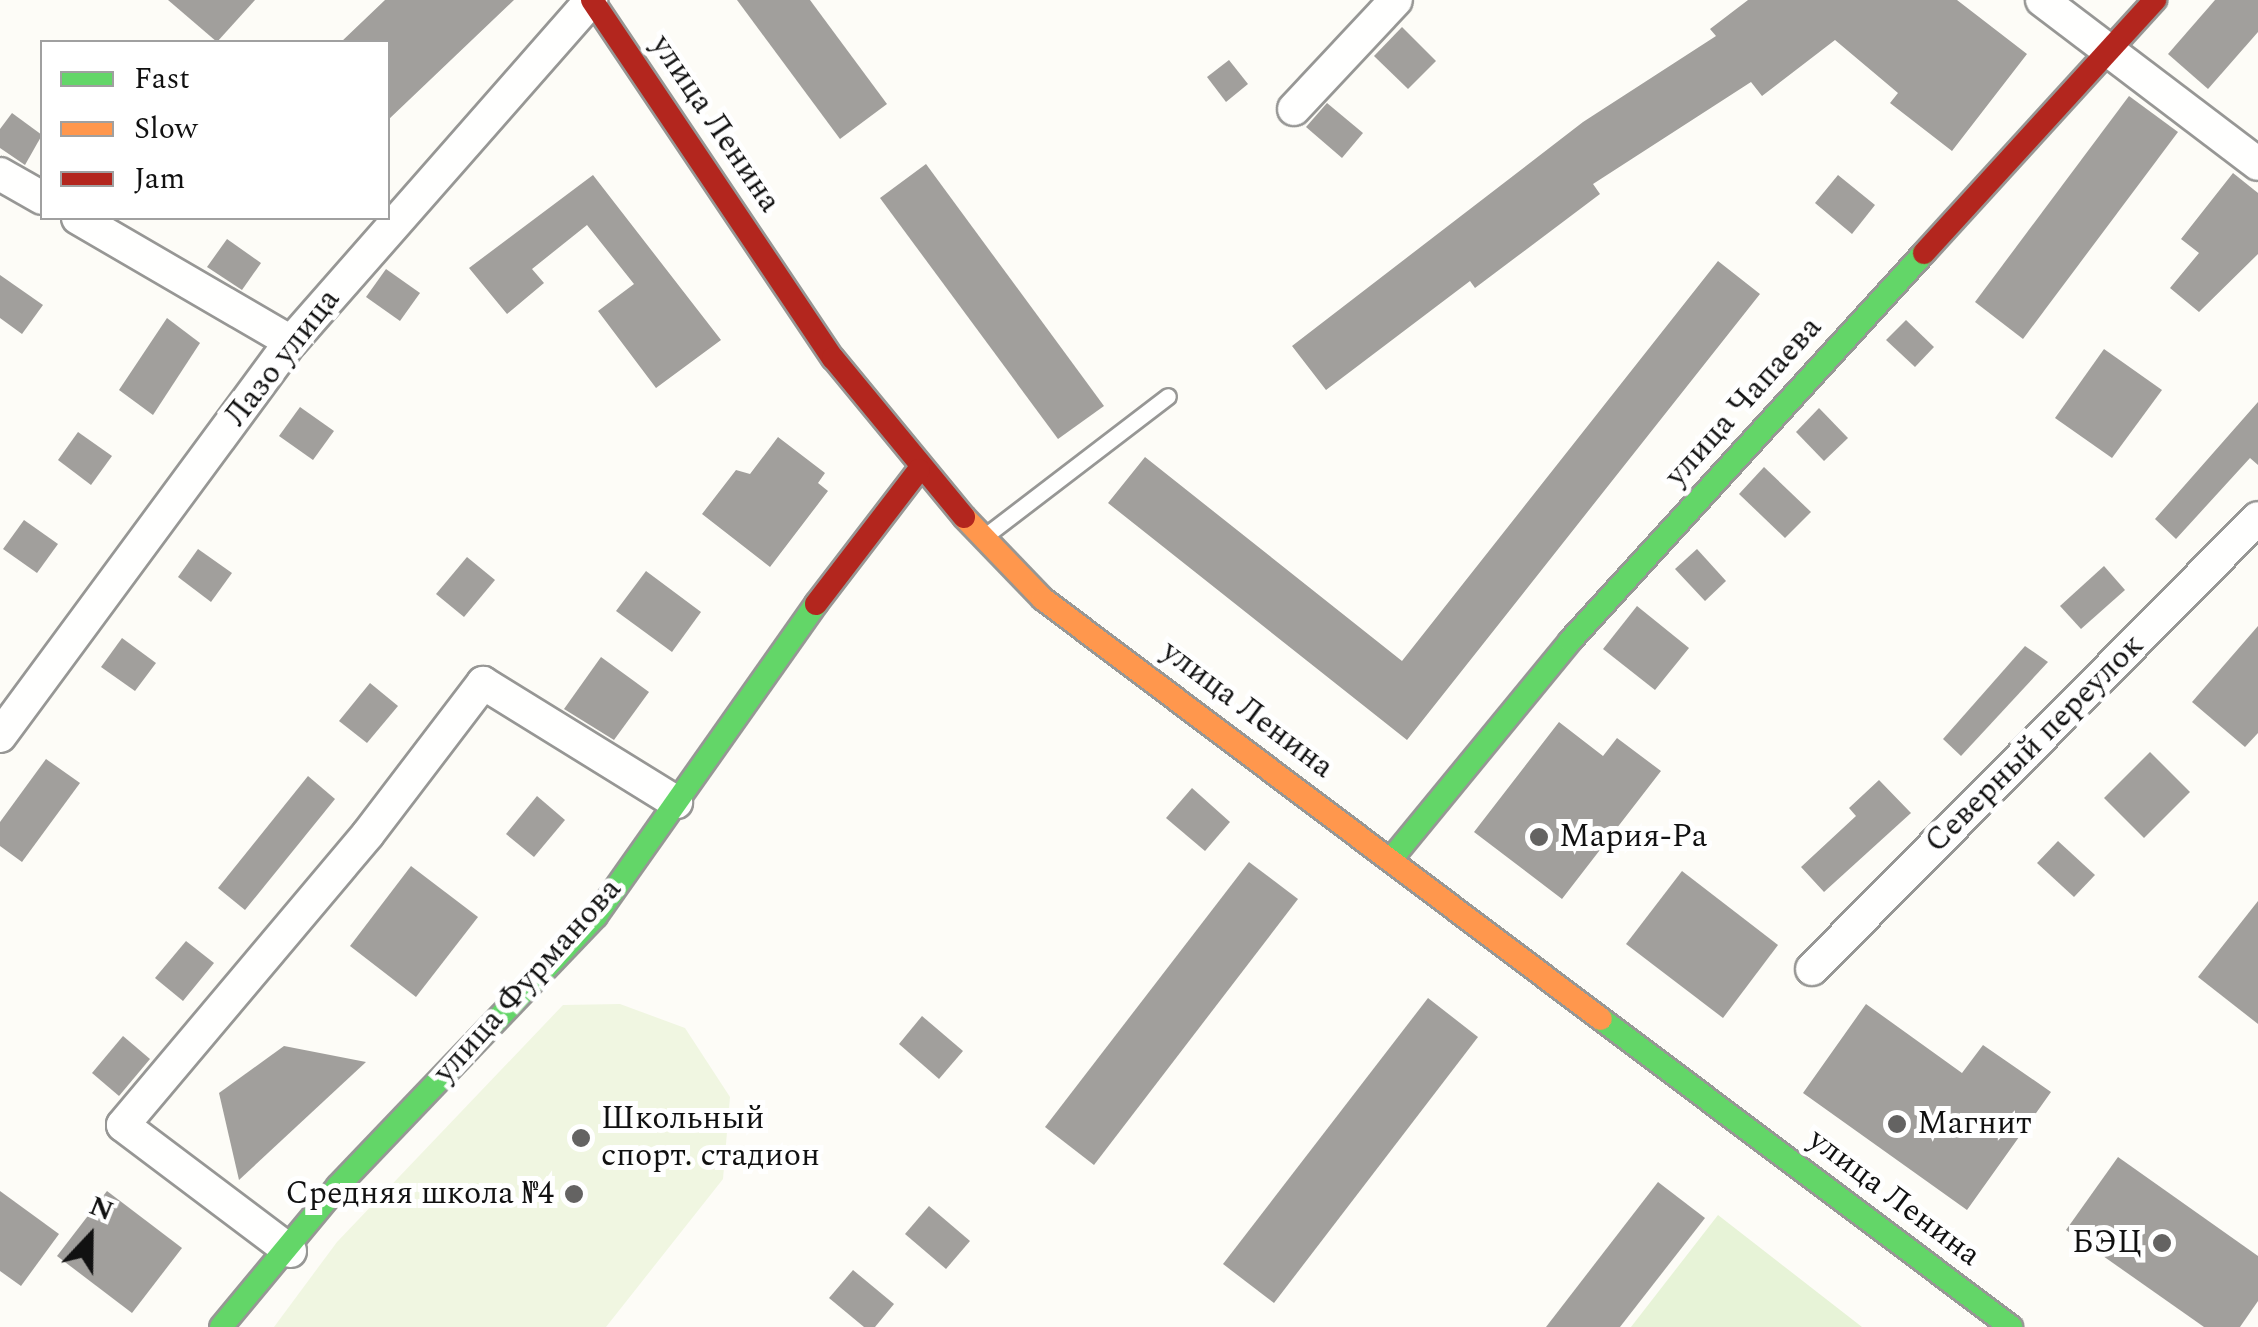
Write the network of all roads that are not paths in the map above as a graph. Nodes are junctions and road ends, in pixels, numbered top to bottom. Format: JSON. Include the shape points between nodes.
{"nodes":[{"id":1,"x":592,"y":0,"type":"edge"},
{"id":2,"x":1396,"y":0,"type":"edge"},
{"id":3,"x":2042,"y":0,"type":"edge"},
{"id":4,"x":2155,"y":0,"type":"edge"},
{"id":5,"x":2108,"y":52,"type":"junction"},
{"id":6,"x":1294,"y":109,"type":"dead end"},
{"id":7,"x":2258,"y":164,"type":"edge"},
{"id":8,"x":0,"y":174,"type":"edge"},
{"id":9,"x":40,"y":197,"type":"edge"},
{"id":10,"x":81,"y":220,"type":"edge"},
{"id":11,"x":291,"y":342,"type":"junction"},
{"id":12,"x":1168,"y":396,"type":"dead end"},
{"id":13,"x":918,"y":470,"type":"junction"},
{"id":14,"x":2258,"y":518,"type":"edge"},
{"id":15,"x":983,"y":537,"type":"junction"},
{"id":16,"x":0,"y":736,"type":"edge"},
{"id":17,"x":676,"y":802,"type":"junction"},
{"id":18,"x":1392,"y":858,"type":"junction"},
{"id":19,"x":1812,"y":969,"type":"dead end"},
{"id":20,"x":290,"y":1251,"type":"junction"},
{"id":21,"x":221,"y":1327,"type":"edge"},
{"id":22,"x":2010,"y":1327,"type":"edge"}],
"edges":[{"from":1,"to":11,"type":"street","name":"Лазо улица"},
{"from":1,"to":13,"type":"street","name":"улица Ленина","via":[[833,358]]},
{"from":2,"to":6,"type":"street"},
{"from":3,"to":5,"type":"street"},
{"from":4,"to":5,"type":"street","name":"улица Чапаева"},
{"from":5,"to":7,"type":"street"},
{"from":5,"to":18,"type":"street","name":"улица Чапаева","via":[[1570,641]]},
{"from":8,"to":9,"type":"street"},
{"from":10,"to":11,"type":"street"},
{"from":11,"to":16,"type":"street","name":"Лазо улица"},
{"from":12,"to":15,"type":"lane"},
{"from":13,"to":15,"type":"street","name":"улица Ленина"},
{"from":13,"to":17,"type":"street","name":"улица Фурманова"},
{"from":14,"to":19,"type":"street","name":"Северный переулок"},
{"from":15,"to":18,"type":"street","name":"улица Ленина","via":[[1043,599]]},
{"from":17,"to":20,"type":"street","name":"улица Фурманова","via":[[596,916],[338,1186]]},
{"from":17,"to":20,"type":"street","via":[[483,683],[368,834],[123,1126]]},
{"from":18,"to":22,"type":"street","name":"улица Ленина"},
{"from":20,"to":21,"type":"street","name":"улица Фурманова"}]}
